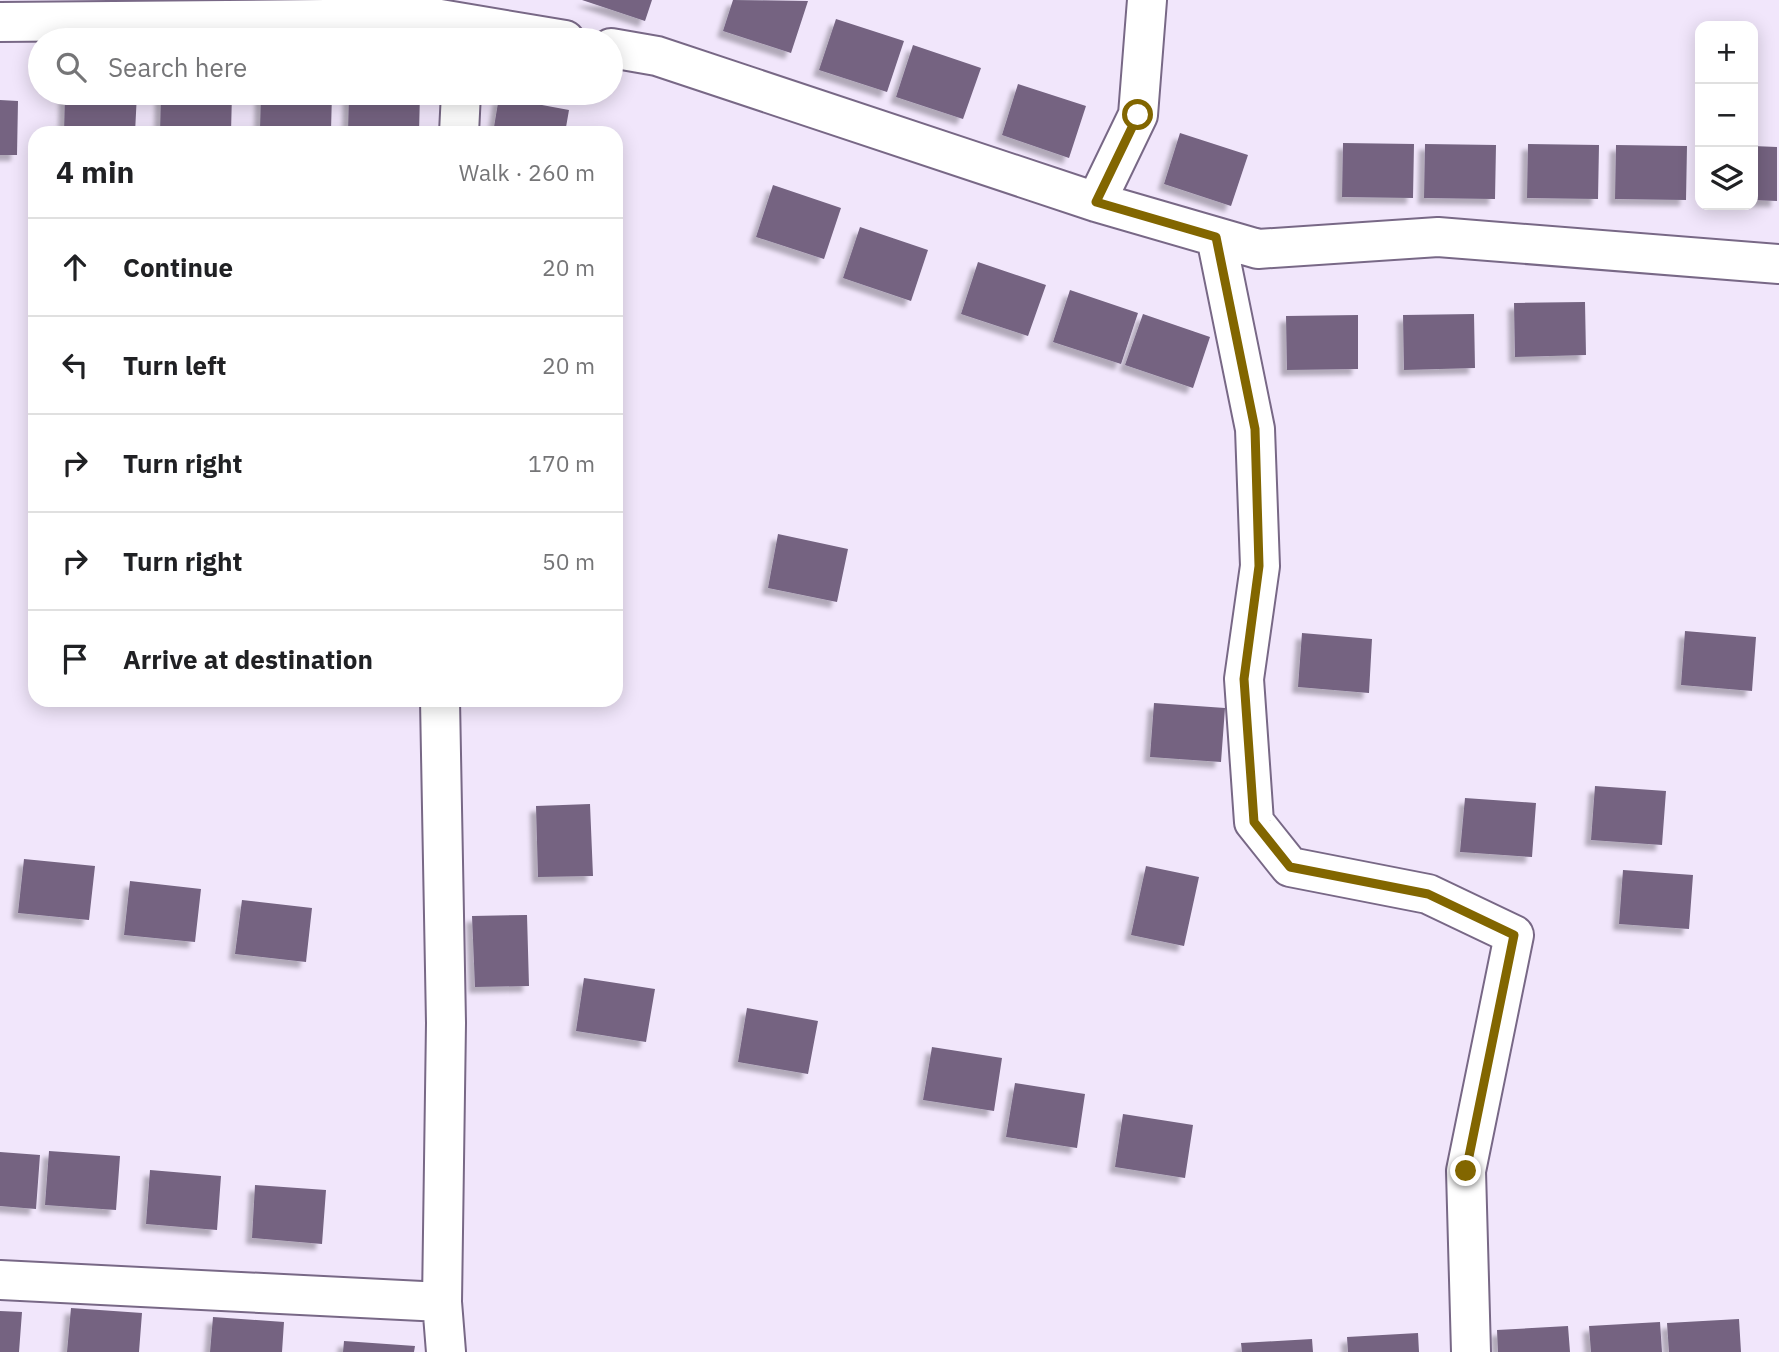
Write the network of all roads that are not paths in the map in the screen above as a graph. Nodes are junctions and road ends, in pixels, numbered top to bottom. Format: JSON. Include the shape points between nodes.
{"nodes":[{"id":1,"x":1147,"y":0,"type":"edge"},
{"id":2,"x":449,"y":20,"type":"edge"},
{"id":3,"x":0,"y":22,"type":"edge"},
{"id":4,"x":495,"y":28,"type":"edge"},
{"id":5,"x":623,"y":50,"type":"edge"},
{"id":6,"x":460,"y":105,"type":"edge"},
{"id":7,"x":459,"y":126,"type":"edge"},
{"id":8,"x":1096,"y":202,"type":"junction"},
{"id":9,"x":1216,"y":237,"type":"junction"},
{"id":10,"x":1779,"y":264,"type":"edge"},
{"id":11,"x":440,"y":707,"type":"edge"},
{"id":12,"x":0,"y":1280,"type":"edge"},
{"id":13,"x":442,"y":1302,"type":"junction"},
{"id":14,"x":446,"y":1352,"type":"edge"},
{"id":15,"x":1471,"y":1352,"type":"edge"}],
"edges":[{"from":1,"to":8,"type":"street","via":[[1138,115]]},
{"from":2,"to":3,"type":"street"},
{"from":2,"to":4,"type":"street"},
{"from":5,"to":8,"type":"street","via":[[657,56]]},
{"from":6,"to":7,"type":"street"},
{"from":8,"to":9,"type":"street"},
{"from":9,"to":10,"type":"street","via":[[1258,249],[1438,237]]},
{"from":9,"to":15,"type":"street","via":[[1255,429],[1259,566],[1244,679],[1254,822],[1290,867],[1428,894],[1514,935],[1466,1171]]},
{"from":11,"to":13,"type":"street","via":[[446,1023]]},
{"from":12,"to":13,"type":"street"},
{"from":13,"to":14,"type":"street"}]}
